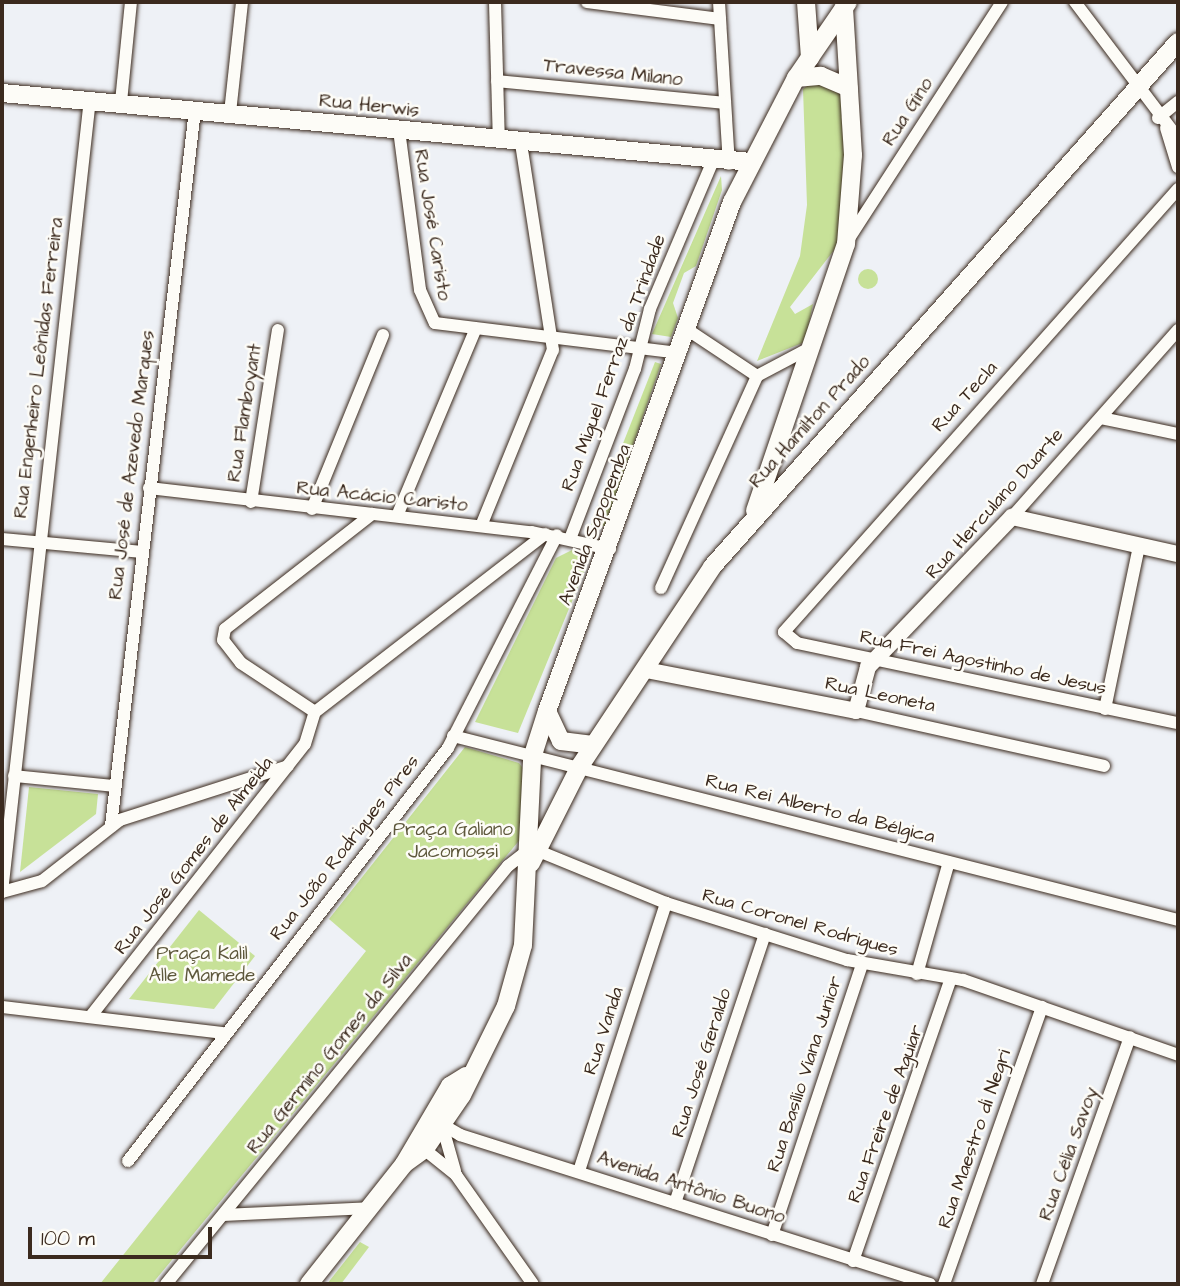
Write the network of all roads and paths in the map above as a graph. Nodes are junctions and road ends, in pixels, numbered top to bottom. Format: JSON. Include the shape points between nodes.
{"nodes":[{"id":1,"x":131,"y":2,"type":"edge"},
{"id":2,"x":242,"y":2,"type":"edge"},
{"id":3,"x":495,"y":2,"type":"edge"},
{"id":4,"x":587,"y":2,"type":"edge"},
{"id":5,"x":719,"y":2,"type":"edge"},
{"id":6,"x":806,"y":2,"type":"edge"},
{"id":7,"x":1002,"y":2,"type":"edge"},
{"id":8,"x":1075,"y":2,"type":"edge"},
{"id":9,"x":845,"y":4,"type":"edge"},
{"id":10,"x":720,"y":19,"type":"junction"},
{"id":11,"x":1178,"y":42,"type":"edge"},
{"id":12,"x":810,"y":58,"type":"junction"},
{"id":13,"x":796,"y":78,"type":"junction"},
{"id":14,"x":497,"y":81,"type":"junction"},
{"id":15,"x":849,"y":88,"type":"junction"},
{"id":16,"x":1138,"y":88,"type":"junction"},
{"id":17,"x":2,"y":93,"type":"edge"},
{"id":18,"x":90,"y":99,"type":"junction"},
{"id":19,"x":121,"y":102,"type":"junction"},
{"id":20,"x":1178,"y":102,"type":"edge"},
{"id":21,"x":725,"y":103,"type":"junction"},
{"id":22,"x":195,"y":110,"type":"junction"},
{"id":23,"x":230,"y":113,"type":"junction"},
{"id":24,"x":1162,"y":123,"type":"junction"},
{"id":25,"x":399,"y":130,"type":"junction"},
{"id":26,"x":1178,"y":138,"type":"edge"},
{"id":27,"x":499,"y":141,"type":"junction"},
{"id":28,"x":522,"y":143,"type":"junction"},
{"id":29,"x":734,"y":166,"type":"junction"},
{"id":30,"x":1178,"y":167,"type":"edge"},
{"id":31,"x":1178,"y":189,"type":"edge"},
{"id":32,"x":846,"y":244,"type":"junction"},
{"id":33,"x":278,"y":330,"type":"dead end"},
{"id":34,"x":475,"y":330,"type":"junction"},
{"id":35,"x":688,"y":330,"type":"junction"},
{"id":36,"x":1178,"y":330,"type":"edge"},
{"id":37,"x":383,"y":335,"type":"dead end"},
{"id":38,"x":553,"y":337,"type":"junction"},
{"id":39,"x":639,"y":346,"type":"junction"},
{"id":40,"x":808,"y":349,"type":"junction"},
{"id":41,"x":680,"y":354,"type":"junction"},
{"id":42,"x":757,"y":376,"type":"junction"},
{"id":43,"x":1101,"y":418,"type":"junction"},
{"id":44,"x":1178,"y":434,"type":"edge"},
{"id":45,"x":149,"y":488,"type":"junction"},
{"id":46,"x":251,"y":502,"type":"junction"},
{"id":47,"x":312,"y":509,"type":"junction"},
{"id":48,"x":372,"y":514,"type":"junction"},
{"id":49,"x":754,"y":514,"type":"junction"},
{"id":50,"x":397,"y":516,"type":"junction"},
{"id":51,"x":1012,"y":517,"type":"junction"},
{"id":52,"x":481,"y":526,"type":"junction"},
{"id":53,"x":557,"y":536,"type":"junction"},
{"id":54,"x":2,"y":539,"type":"edge"},
{"id":55,"x":38,"y":543,"type":"junction"},
{"id":56,"x":1139,"y":546,"type":"junction"},
{"id":57,"x":610,"y":549,"type":"junction"},
{"id":58,"x":142,"y":552,"type":"junction"},
{"id":59,"x":1178,"y":554,"type":"edge"},
{"id":60,"x":662,"y":587,"type":"dead end"},
{"id":61,"x":784,"y":632,"type":"joint"},
{"id":62,"x":876,"y":660,"type":"junction"},
{"id":63,"x":646,"y":670,"type":"junction"},
{"id":64,"x":1105,"y":709,"type":"junction"},
{"id":65,"x":547,"y":711,"type":"junction"},
{"id":66,"x":856,"y":711,"type":"junction"},
{"id":67,"x":315,"y":712,"type":"junction"},
{"id":68,"x":1178,"y":723,"type":"edge"},
{"id":69,"x":453,"y":736,"type":"junction"},
{"id":70,"x":593,"y":745,"type":"junction"},
{"id":71,"x":532,"y":758,"type":"junction"},
{"id":72,"x":288,"y":766,"type":"junction"},
{"id":73,"x":580,"y":766,"type":"junction"},
{"id":74,"x":1104,"y":766,"type":"dead end"},
{"id":75,"x":14,"y":776,"type":"junction"},
{"id":76,"x":115,"y":786,"type":"junction"},
{"id":77,"x":111,"y":826,"type":"junction"},
{"id":78,"x":530,"y":846,"type":"junction"},
{"id":79,"x":949,"y":862,"type":"junction"},
{"id":80,"x":2,"y":892,"type":"edge"},
{"id":81,"x":666,"y":903,"type":"junction"},
{"id":82,"x":1178,"y":920,"type":"edge"},
{"id":83,"x":765,"y":934,"type":"junction"},
{"id":84,"x":862,"y":964,"type":"junction"},
{"id":85,"x":917,"y":974,"type":"junction"},
{"id":86,"x":951,"y":978,"type":"junction"},
{"id":87,"x":2,"y":1007,"type":"edge"},
{"id":88,"x":1042,"y":1007,"type":"junction"},
{"id":89,"x":90,"y":1017,"type":"junction"},
{"id":90,"x":222,"y":1033,"type":"junction"},
{"id":91,"x":1130,"y":1037,"type":"junction"},
{"id":92,"x":1178,"y":1055,"type":"edge"},
{"id":93,"x":435,"y":1121,"type":"junction"},
{"id":94,"x":419,"y":1145,"type":"junction"},
{"id":95,"x":128,"y":1161,"type":"dead end"},
{"id":96,"x":579,"y":1171,"type":"junction"},
{"id":97,"x":456,"y":1175,"type":"junction"},
{"id":98,"x":675,"y":1203,"type":"junction"},
{"id":99,"x":369,"y":1208,"type":"junction"},
{"id":100,"x":223,"y":1215,"type":"junction"},
{"id":101,"x":772,"y":1235,"type":"junction"},
{"id":102,"x":853,"y":1261,"type":"junction"},
{"id":103,"x":885,"y":1278,"type":"edge"},
{"id":104,"x":166,"y":1284,"type":"edge"},
{"id":105,"x":309,"y":1284,"type":"edge"},
{"id":106,"x":533,"y":1284,"type":"edge"},
{"id":107,"x":930,"y":1284,"type":"edge"},
{"id":108,"x":944,"y":1284,"type":"edge"},
{"id":109,"x":1042,"y":1284,"type":"edge"}],
"edges":[{"from":1,"to":19,"type":"street"},
{"from":2,"to":23,"type":"street"},
{"from":3,"to":14,"type":"street"},
{"from":4,"to":10,"type":"street"},
{"from":5,"to":10,"type":"street"},
{"from":6,"to":12,"type":"main road"},
{"from":7,"to":32,"type":"street","name":"Rua Gino"},
{"from":8,"to":16,"type":"street"},
{"from":9,"to":12,"type":"main road","name":"Avenida Sapopemba"},
{"from":9,"to":15,"type":"main road"},
{"from":10,"to":21,"type":"street"},
{"from":11,"to":16,"type":"main road","name":"Rua Hamilton Prado"},
{"from":12,"to":13,"type":"main road","name":"Avenida Sapopemba"},
{"from":13,"to":15,"type":"main road","via":[[821,76]]},
{"from":13,"to":29,"type":"main road","name":"Avenida Sapopemba"},
{"from":14,"to":21,"type":"street","name":"Travessa Milano"},
{"from":14,"to":27,"type":"street"},
{"from":15,"to":32,"type":"main road","via":[[852,200]]},
{"from":16,"to":24,"type":"street"},
{"from":16,"to":49,"type":"main road","name":"Rua Hamilton Prado"},
{"from":17,"to":18,"type":"main road","name":"Rua Herwis"},
{"from":18,"to":19,"type":"main road","name":"Rua Herwis"},
{"from":18,"to":55,"type":"street","name":"Rua Engenheiro Leônidas Ferreira"},
{"from":19,"to":22,"type":"main road","name":"Rua Herwis"},
{"from":20,"to":24,"type":"street"},
{"from":21,"to":29,"type":"street"},
{"from":22,"to":23,"type":"main road","name":"Rua Herwis"},
{"from":22,"to":45,"type":"street","name":"Rua José de Azevedo Marques"},
{"from":23,"to":25,"type":"main road","name":"Rua Herwis"},
{"from":24,"to":26,"type":"street"},
{"from":24,"to":30,"type":"street"},
{"from":25,"to":27,"type":"main road","name":"Rua Herwis"},
{"from":25,"to":34,"type":"street","name":"Rua José Caristo","via":[[420,290],[435,323]]},
{"from":27,"to":28,"type":"main road","name":"Rua Herwis"},
{"from":28,"to":29,"type":"main road","name":"Rua Herwis"},
{"from":28,"to":38,"type":"street"},
{"from":29,"to":35,"type":"main road","name":"Avenida Sapopemba"},
{"from":29,"to":39,"type":"street","name":"Rua Miguel Ferraz da Trindade"},
{"from":31,"to":61,"type":"street","name":"Rua Tecla"},
{"from":32,"to":40,"type":"main road","via":[[837,285]]},
{"from":33,"to":46,"type":"street","name":"Rua Flamboyant"},
{"from":34,"to":38,"type":"street"},
{"from":34,"to":50,"type":"street"},
{"from":35,"to":41,"type":"main road","name":"Avenida Sapopemba"},
{"from":35,"to":42,"type":"street"},
{"from":36,"to":43,"type":"street","name":"Rua Herculano Duarte"},
{"from":37,"to":47,"type":"street"},
{"from":38,"to":39,"type":"street"},
{"from":38,"to":52,"type":"street","via":[[551,357]]},
{"from":39,"to":41,"type":"street"},
{"from":39,"to":53,"type":"street","name":"Rua Miguel Ferraz da Trindade"},
{"from":40,"to":42,"type":"street"},
{"from":40,"to":49,"type":"main road"},
{"from":41,"to":57,"type":"main road","name":"Avenida Sapopemba"},
{"from":42,"to":60,"type":"street"},
{"from":43,"to":44,"type":"street"},
{"from":43,"to":51,"type":"street","name":"Rua Herculano Duarte"},
{"from":45,"to":46,"type":"street","name":"Rua Acácio Caristo"},
{"from":45,"to":58,"type":"street","name":"Rua José de Azevedo Marques"},
{"from":46,"to":47,"type":"street","name":"Rua Acácio Caristo"},
{"from":47,"to":48,"type":"street","name":"Rua Acácio Caristo"},
{"from":48,"to":50,"type":"street","name":"Rua Acácio Caristo"},
{"from":48,"to":67,"type":"street","via":[[225,629],[223,640],[241,663]]},
{"from":49,"to":63,"type":"main road","name":"Rua Hamilton Prado"},
{"from":50,"to":52,"type":"street","name":"Rua Acácio Caristo"},
{"from":51,"to":56,"type":"street"},
{"from":51,"to":62,"type":"street","name":"Rua Herculano Duarte"},
{"from":52,"to":53,"type":"street","name":"Rua Acácio Caristo"},
{"from":53,"to":57,"type":"street","name":"Rua Acácio Caristo"},
{"from":53,"to":67,"type":"street"},
{"from":53,"to":69,"type":"street","name":"Rua João Rodrigues Pires"},
{"from":54,"to":55,"type":"street"},
{"from":55,"to":58,"type":"street"},
{"from":55,"to":75,"type":"street","name":"Rua Engenheiro Leônidas Ferreira"},
{"from":56,"to":59,"type":"street"},
{"from":56,"to":64,"type":"street"},
{"from":57,"to":65,"type":"main road","name":"Avenida Sapopemba"},
{"from":58,"to":76,"type":"street","name":"Rua José de Azevedo Marques"},
{"from":61,"to":62,"type":"street","name":"Rua Frei Agostinho de Jesus","via":[[797,643]]},
{"from":62,"to":64,"type":"street","name":"Rua Frei Agostinho de Jesus"},
{"from":62,"to":66,"type":"street","name":"Rua Herculano Duarte","via":[[866,671]]},
{"from":63,"to":66,"type":"street","name":"Rua Leoneta"},
{"from":63,"to":70,"type":"main road","name":"Rua Hamilton Prado"},
{"from":64,"to":68,"type":"street","name":"Rua Frei Agostinho de Jesus"},
{"from":65,"to":70,"type":"main road","via":[[561,741]]},
{"from":65,"to":71,"type":"main road","name":"Avenida Sapopemba"},
{"from":66,"to":74,"type":"street","name":"Rua Leoneta"},
{"from":67,"to":72,"type":"street","name":"Rua José Gomes de Almeida","via":[[305,744]]},
{"from":69,"to":71,"type":"street","name":"Rua Rei Alberto da Bélgica"},
{"from":69,"to":90,"type":"street","name":"Rua João Rodrigues Pires"},
{"from":70,"to":73,"type":"main road","name":"Rua Hamilton Prado"},
{"from":71,"to":73,"type":"street","name":"Rua Rei Alberto da Bélgica"},
{"from":71,"to":78,"type":"main road","name":"Avenida Sapopemba"},
{"from":72,"to":77,"type":"street"},
{"from":72,"to":89,"type":"street","name":"Rua José Gomes de Almeida"},
{"from":73,"to":78,"type":"main road","name":"Rua Hamilton Prado"},
{"from":73,"to":79,"type":"street","name":"Rua Rei Alberto da Bélgica"},
{"from":75,"to":76,"type":"street"},
{"from":75,"to":80,"type":"street","name":"Rua Engenheiro Leônidas Ferreira"},
{"from":76,"to":77,"type":"street","name":"Rua José de Azevedo Marques"},
{"from":77,"to":80,"type":"street","via":[[41,881]]},
{"from":78,"to":81,"type":"street","name":"Rua Coronel Rodrigues"},
{"from":78,"to":93,"type":"main road","name":"Avenida Sapopemba","via":[[517,977],[467,1076]]},
{"from":78,"to":100,"type":"street","name":"Rua Germino Gomes da Silva","via":[[508,866]]},
{"from":79,"to":82,"type":"street","name":"Rua Rei Alberto da Bélgica"},
{"from":79,"to":85,"type":"street"},
{"from":81,"to":83,"type":"street","name":"Rua Coronel Rodrigues"},
{"from":81,"to":96,"type":"street","name":"Rua Vanda"},
{"from":83,"to":84,"type":"street","name":"Rua Coronel Rodrigues"},
{"from":83,"to":98,"type":"street","name":"Rua José Geraldo"},
{"from":84,"to":85,"type":"street","name":"Rua Coronel Rodrigues"},
{"from":84,"to":101,"type":"street","name":"Rua Basílio Viana Junior"},
{"from":85,"to":86,"type":"street","name":"Rua Coronel Rodrigues"},
{"from":86,"to":88,"type":"street","name":"Rua Coronel Rodrigues"},
{"from":86,"to":102,"type":"street","name":"Rua Freire de Aguiar"},
{"from":87,"to":89,"type":"street"},
{"from":88,"to":91,"type":"street","name":"Rua Coronel Rodrigues"},
{"from":88,"to":108,"type":"street","name":"Rua Maestro di Negri"},
{"from":89,"to":90,"type":"street"},
{"from":90,"to":95,"type":"street","name":"Rua João Rodrigues Pires"},
{"from":91,"to":92,"type":"street","name":"Rua Coronel Rodrigues"},
{"from":91,"to":109,"type":"street","name":"Rua Célia Savoy"},
{"from":93,"to":94,"type":"main road","name":"Avenida Sapopemba"},
{"from":93,"to":96,"type":"street","name":"Avenida Antônio Buono"},
{"from":93,"to":97,"type":"street"},
{"from":94,"to":97,"type":"street"},
{"from":94,"to":99,"type":"main road","name":"Avenida Sapopemba"},
{"from":96,"to":98,"type":"street","name":"Avenida Antônio Buono"},
{"from":97,"to":106,"type":"street"},
{"from":98,"to":101,"type":"street","name":"Avenida Antônio Buono"},
{"from":99,"to":100,"type":"street"},
{"from":99,"to":105,"type":"main road","name":"Avenida Sapopemba"},
{"from":100,"to":104,"type":"street","name":"Rua Germino Gomes da Silva"},
{"from":101,"to":102,"type":"street","name":"Avenida Antônio Buono"},
{"from":102,"to":103,"type":"street","name":"Avenida Antônio Buono"},
{"from":103,"to":107,"type":"street","name":"Avenida Antônio Buono"}]}
